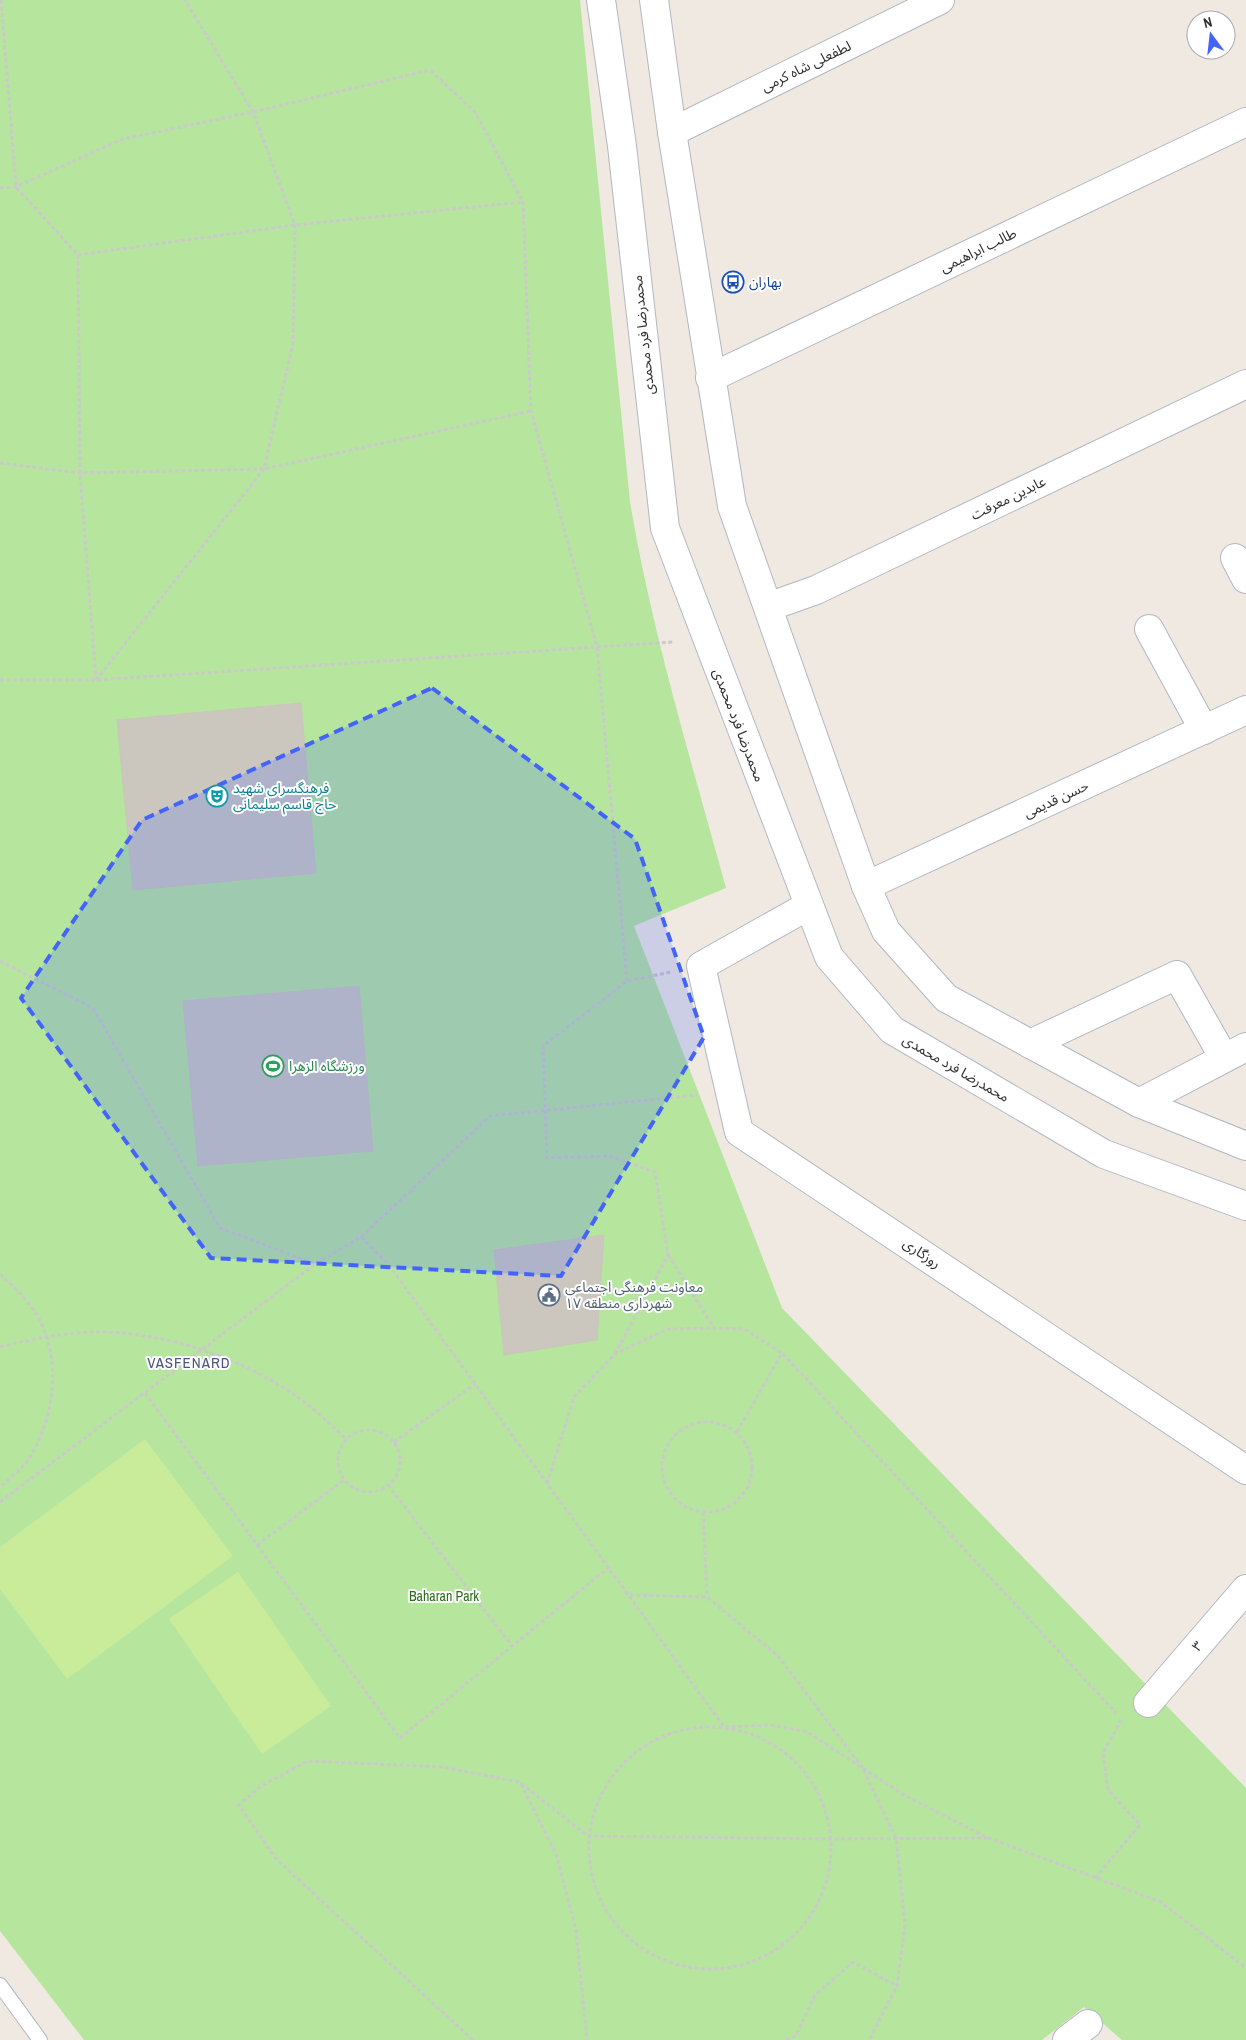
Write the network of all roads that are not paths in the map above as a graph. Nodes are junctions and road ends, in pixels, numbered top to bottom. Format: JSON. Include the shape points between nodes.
{"nodes":[{"id":1,"x":601,"y":0,"type":"edge"},
{"id":2,"x":654,"y":0,"type":"edge"},
{"id":3,"x":940,"y":0,"type":"edge"},
{"id":4,"x":1246,"y":122,"type":"edge"},
{"id":5,"x":672,"y":132,"type":"junction"},
{"id":6,"x":710,"y":378,"type":"junction"},
{"id":7,"x":1246,"y":384,"type":"edge"},
{"id":8,"x":768,"y":607,"type":"junction"},
{"id":9,"x":1149,"y":629,"type":"dead end"},
{"id":10,"x":1246,"y":710,"type":"edge"},
{"id":11,"x":1204,"y":730,"type":"junction"},
{"id":12,"x":866,"y":886,"type":"junction"},
{"id":13,"x":808,"y":906,"type":"junction"},
{"id":14,"x":1030,"y":1044,"type":"junction"},
{"id":15,"x":1235,"y":1053,"type":"edge"},
{"id":16,"x":1139,"y":1103,"type":"junction"},
{"id":17,"x":1246,"y":1146,"type":"edge"},
{"id":18,"x":1246,"y":1206,"type":"edge"},
{"id":19,"x":1246,"y":1470,"type":"edge"},
{"id":20,"x":1246,"y":1589,"type":"edge"},
{"id":21,"x":1148,"y":1703,"type":"road end"},
{"id":22,"x":0,"y":1985,"type":"edge"},
{"id":23,"x":40,"y":2040,"type":"edge"}],
"edges":[{"from":1,"to":13,"type":"street","name":"محمدرضا فرد محمدی","via":[[622,146],[665,528]]},
{"from":2,"to":5,"type":"street"},
{"from":3,"to":5,"type":"street","name":"لطفعلی شاه کرمی"},
{"from":4,"to":6,"type":"street","name":"طالب ابراهیمی"},
{"from":5,"to":6,"type":"street"},
{"from":6,"to":8,"type":"street","via":[[732,506]]},
{"from":7,"to":8,"type":"street","name":"عابدین معرفت","via":[[816,590]]},
{"from":8,"to":12,"type":"street"},
{"from":9,"to":11,"type":"street"},
{"from":10,"to":11,"type":"street","name":"حسن قدیمی"},
{"from":11,"to":12,"type":"street","name":"حسن قدیمی"},
{"from":12,"to":14,"type":"street","via":[[886,931],[946,998]]},
{"from":13,"to":18,"type":"street","name":"محمدرضا فرد محمدی","via":[[829,957],[892,1030],[1104,1154]]},
{"from":13,"to":19,"type":"street","name":"روزگاری","via":[[701,966],[739,1132]]},
{"from":14,"to":15,"type":"street","via":[[1177,975]]},
{"from":14,"to":16,"type":"street"},
{"from":15,"to":16,"type":"street"},
{"from":16,"to":17,"type":"street"},
{"from":20,"to":21,"type":"street","name":"۳"},
{"from":22,"to":23,"type":"lane"}]}
